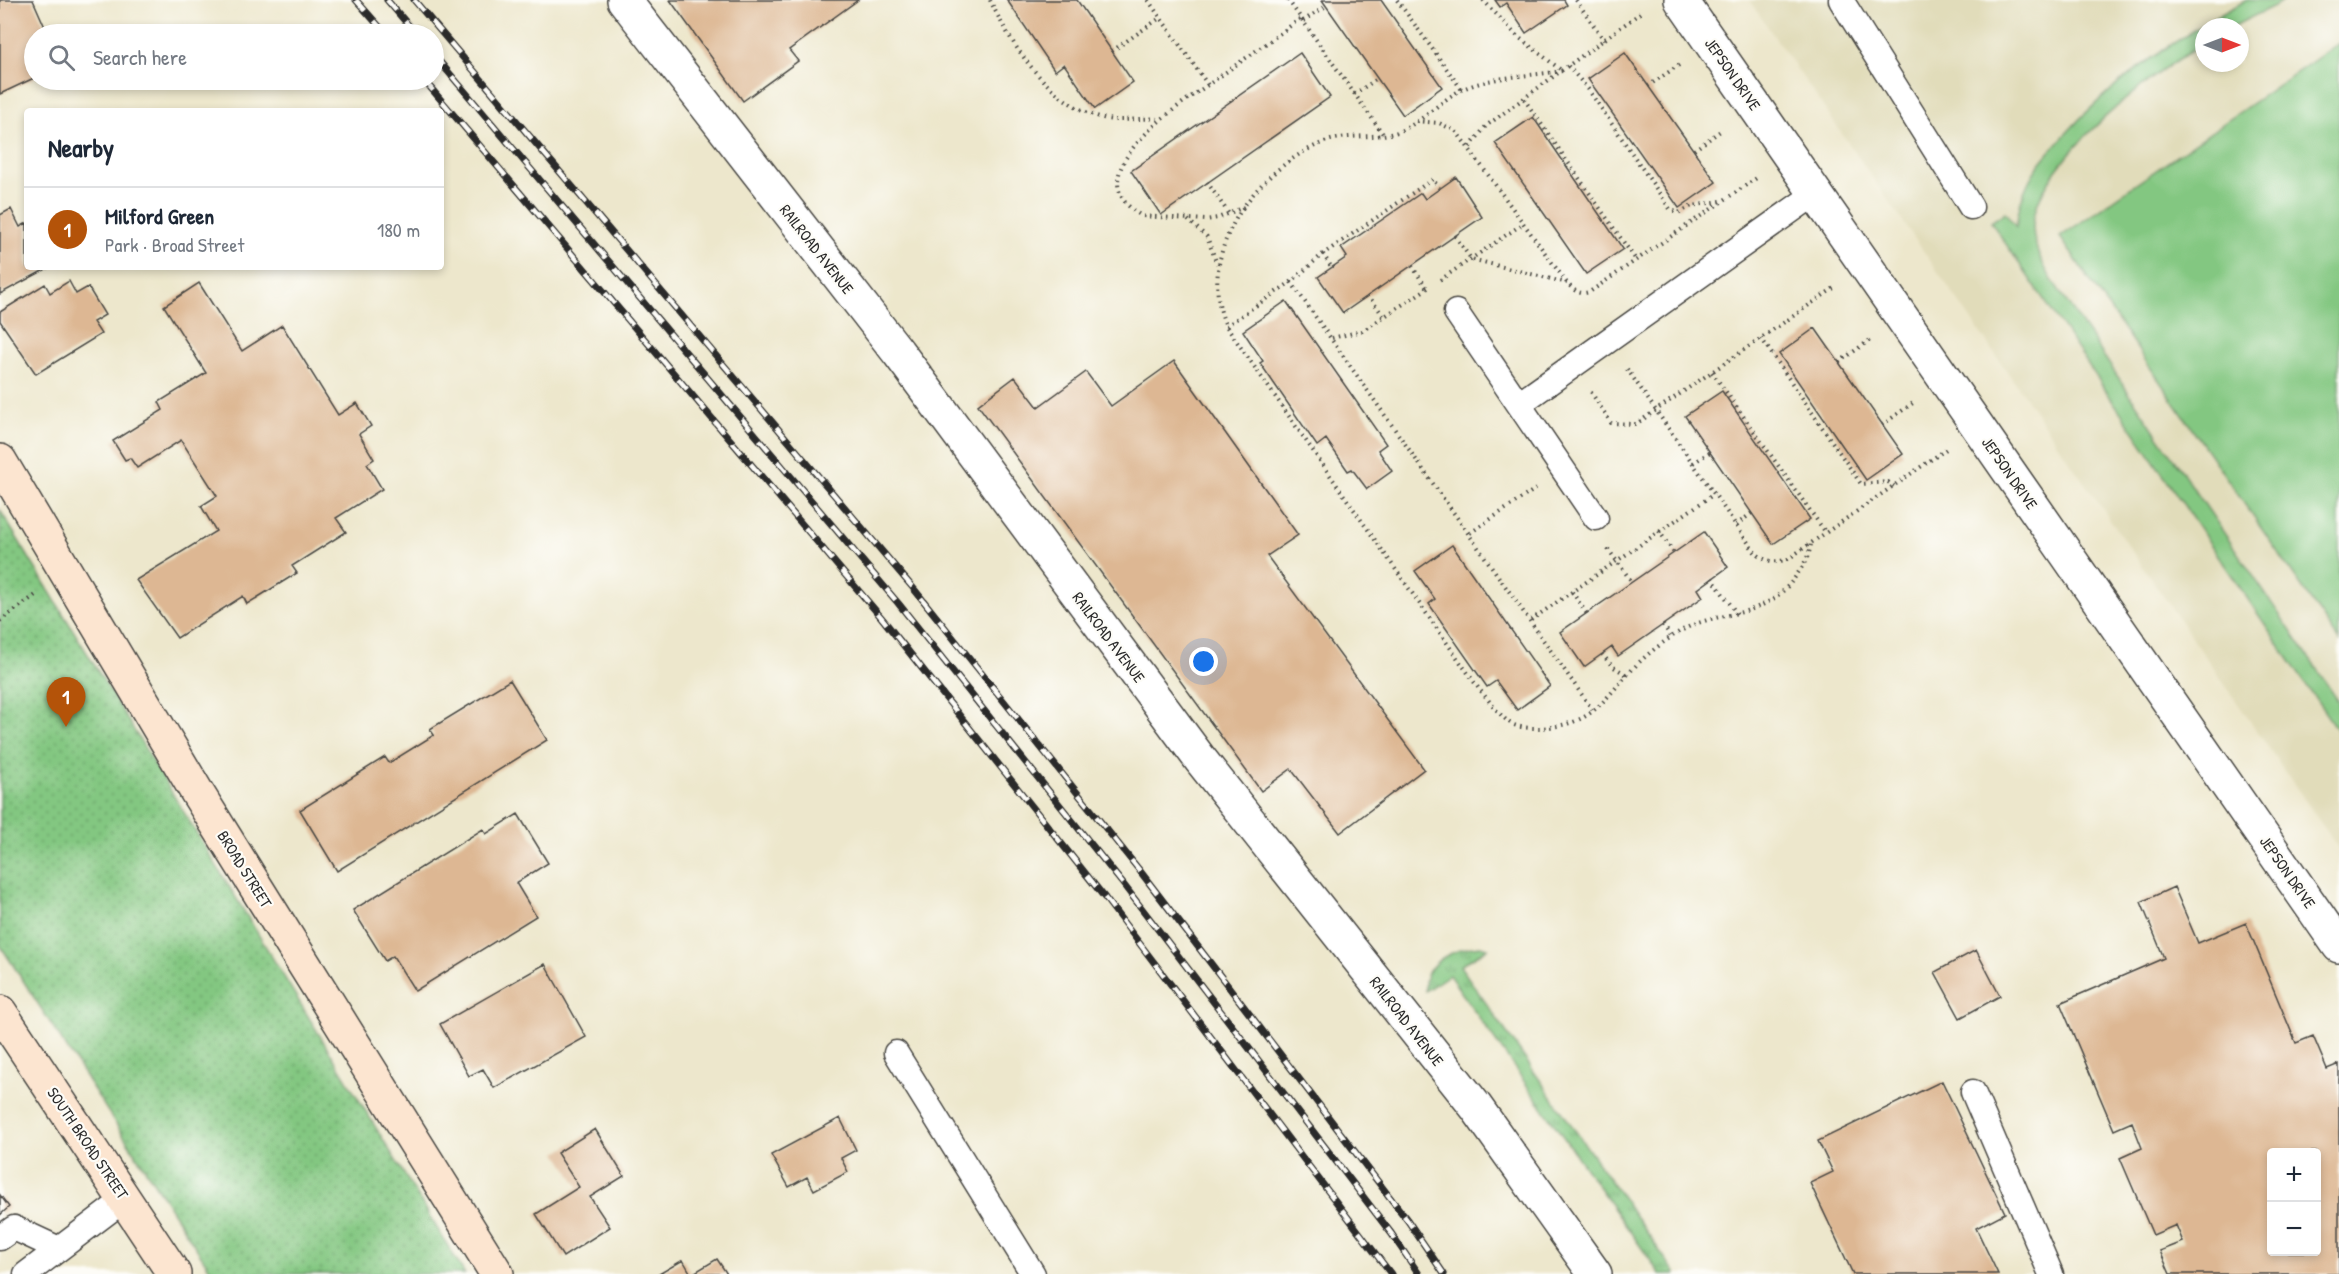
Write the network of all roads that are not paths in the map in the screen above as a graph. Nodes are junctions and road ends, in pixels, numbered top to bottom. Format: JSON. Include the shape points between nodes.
{"nodes":[{"id":1,"x":624,"y":0,"type":"edge"},
{"id":2,"x":1681,"y":0,"type":"edge"},
{"id":3,"x":1841,"y":0,"type":"edge"},
{"id":4,"x":1816,"y":193,"type":"junction"},
{"id":5,"x":1971,"y":207,"type":"dead end"},
{"id":6,"x":1456,"y":312,"type":"dead end"},
{"id":7,"x":1519,"y":404,"type":"junction"},
{"id":8,"x":0,"y":461,"type":"edge"},
{"id":9,"x":1596,"y":518,"type":"dead end"},
{"id":10,"x":2339,"y":946,"type":"edge"},
{"id":11,"x":0,"y":1012,"type":"edge"},
{"id":12,"x":896,"y":1053,"type":"dead end"},
{"id":13,"x":1973,"y":1092,"type":"dead end"},
{"id":14,"x":125,"y":1199,"type":"junction"},
{"id":15,"x":0,"y":1238,"type":"edge"},
{"id":16,"x":59,"y":1249,"type":"junction"},
{"id":17,"x":26,"y":1274,"type":"edge"},
{"id":18,"x":174,"y":1274,"type":"edge"},
{"id":19,"x":497,"y":1274,"type":"edge"},
{"id":20,"x":1033,"y":1274,"type":"edge"},
{"id":21,"x":1595,"y":1274,"type":"edge"},
{"id":22,"x":2051,"y":1274,"type":"edge"}],
"edges":[{"from":1,"to":21,"type":"street","name":"RAILROAD AVENUE","via":[[898,352],[1200,759],[1476,1107]]},
{"from":2,"to":4,"type":"street","name":"JEPSON DRIVE"},
{"from":3,"to":5,"type":"lane"},
{"from":4,"to":7,"type":"lane"},
{"from":4,"to":10,"type":"street","name":"JEPSON DRIVE"},
{"from":6,"to":7,"type":"lane"},
{"from":7,"to":9,"type":"lane"},
{"from":8,"to":19,"type":"main road","name":"BROAD STREET","via":[[198,794]]},
{"from":11,"to":14,"type":"main road","name":"SOUTH BROAD STREET"},
{"from":12,"to":20,"type":"lane"},
{"from":13,"to":22,"type":"lane"},
{"from":14,"to":16,"type":"lane"},
{"from":14,"to":18,"type":"main road","name":"SOUTH BROAD STREET"},
{"from":15,"to":16,"type":"lane","via":[[14,1228]]},
{"from":16,"to":17,"type":"lane"}]}
